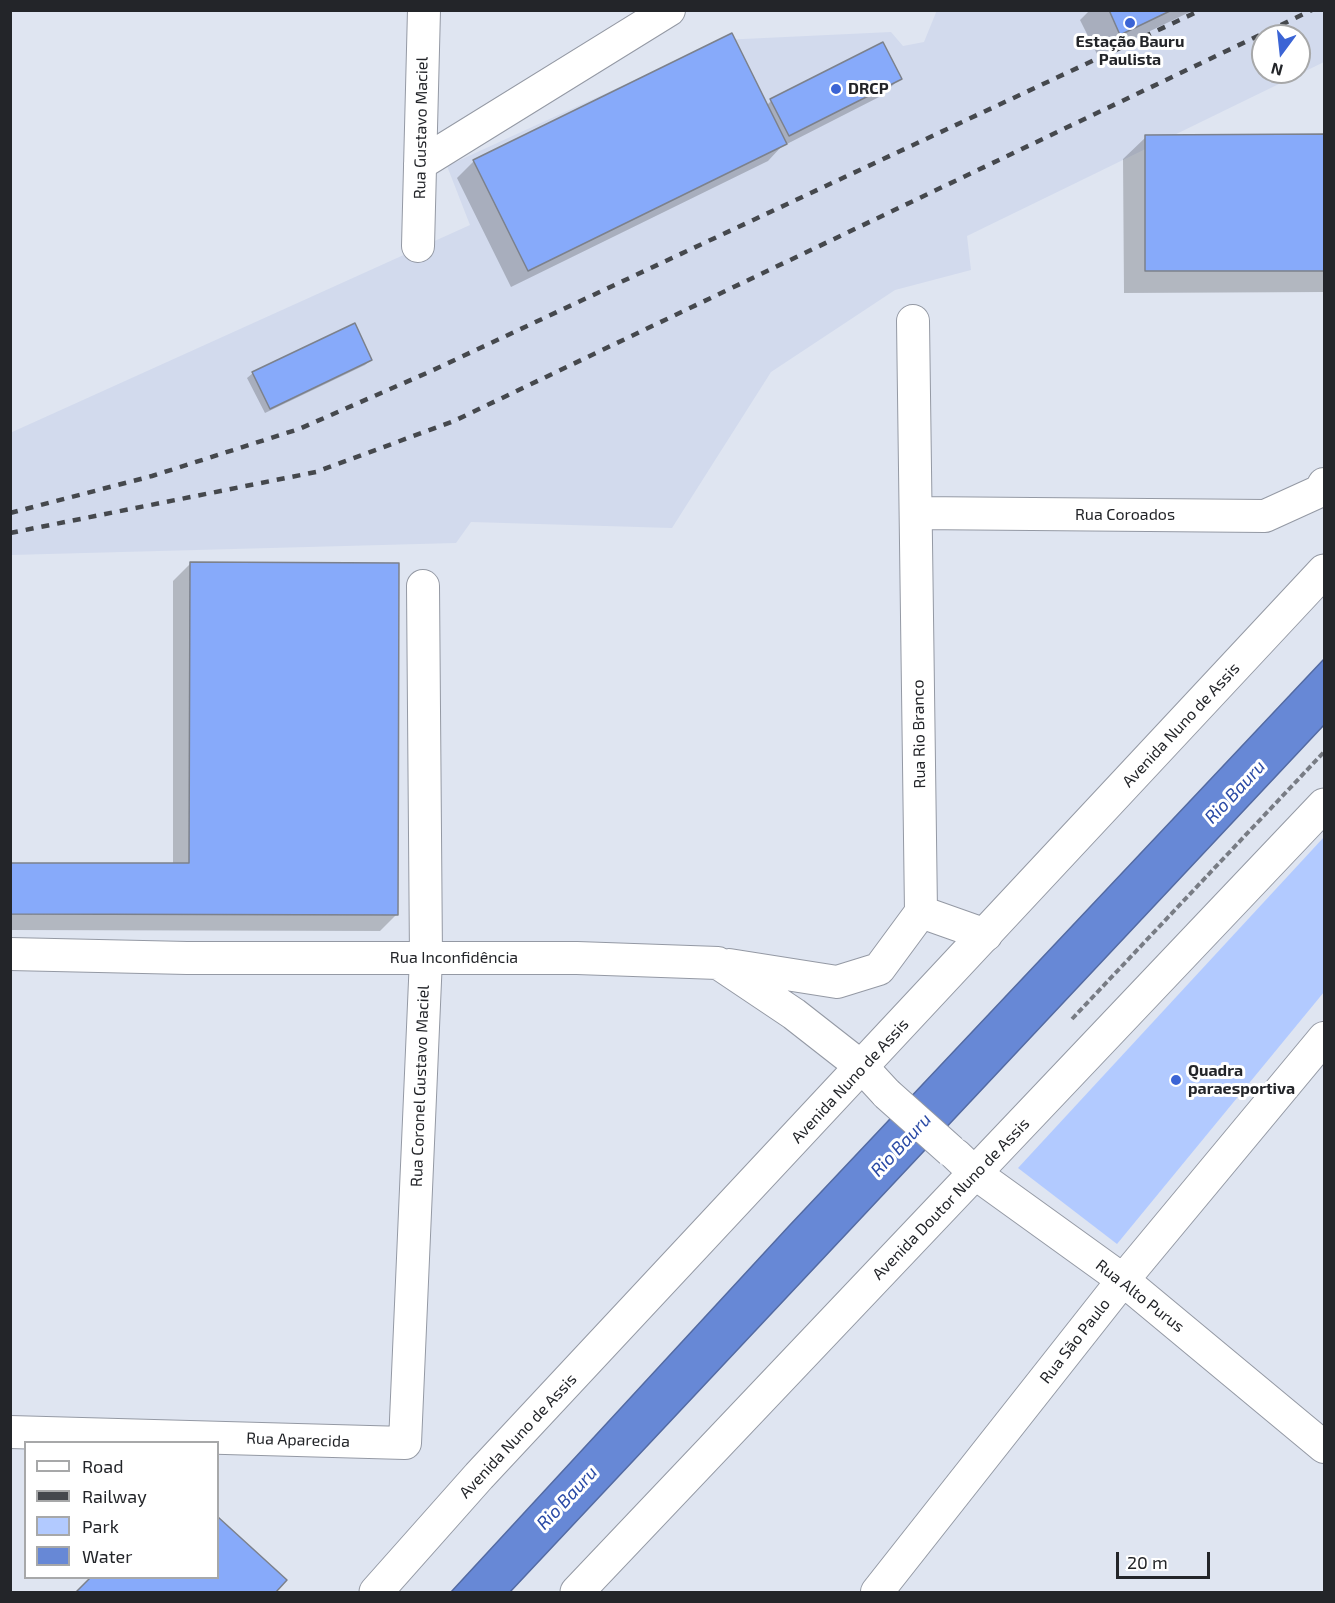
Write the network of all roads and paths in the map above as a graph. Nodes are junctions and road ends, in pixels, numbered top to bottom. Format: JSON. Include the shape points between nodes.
{"nodes":[{"id":1,"x":424,"y":10,"type":"edge"},
{"id":2,"x":669,"y":10,"type":"edge"},
{"id":3,"x":420,"y":164,"type":"junction"},
{"id":4,"x":418,"y":246,"type":"dead end"},
{"id":5,"x":914,"y":321,"type":"dead end"},
{"id":6,"x":1324,"y":484,"type":"edge"},
{"id":7,"x":916,"y":513,"type":"junction"},
{"id":8,"x":1324,"y":561,"type":"edge"},
{"id":9,"x":1324,"y":571,"type":"edge"},
{"id":10,"x":423,"y":586,"type":"dead end"},
{"id":11,"x":1301,"y":595,"type":"junction"},
{"id":12,"x":1324,"y":806,"type":"edge"},
{"id":13,"x":921,"y":912,"type":"junction"},
{"id":14,"x":986,"y":934,"type":"junction"},
{"id":15,"x":10,"y":954,"type":"edge"},
{"id":16,"x":426,"y":958,"type":"junction"},
{"id":17,"x":718,"y":963,"type":"junction"},
{"id":18,"x":1324,"y":1038,"type":"edge"},
{"id":19,"x":862,"y":1068,"type":"junction"},
{"id":20,"x":976,"y":1174,"type":"junction"},
{"id":21,"x":1123,"y":1280,"type":"junction"},
{"id":22,"x":10,"y":1432,"type":"edge"},
{"id":23,"x":405,"y":1443,"type":"joint"},
{"id":24,"x":1324,"y":1447,"type":"edge"},
{"id":25,"x":581,"y":1591,"type":"edge"},
{"id":26,"x":376,"y":1593,"type":"edge"},
{"id":27,"x":877,"y":1593,"type":"edge"}],
"edges":[{"from":1,"to":3,"type":"street","name":"Rua Gustavo Maciel"},
{"from":2,"to":3,"type":"street"},
{"from":3,"to":4,"type":"street","name":"Rua Gustavo Maciel"},
{"from":5,"to":7,"type":"street","name":"Rua Rio Branco"},
{"from":6,"to":7,"type":"street","name":"Rua Coroados","via":[[1320,491],[1265,516]]},
{"from":7,"to":13,"type":"street","name":"Rua Rio Branco"},
{"from":8,"to":11,"type":"main road"},
{"from":9,"to":11,"type":"main road","name":"Avenida Nuno de Assis"},
{"from":10,"to":16,"type":"street","name":"Rua Coronel Gustavo Maciel"},
{"from":11,"to":14,"type":"main road","name":"Avenida Nuno de Assis"},
{"from":12,"to":20,"type":"main road","name":"Avenida Doutor Nuno de Assis"},
{"from":13,"to":14,"type":"street"},
{"from":13,"to":17,"type":"street","via":[[879,969],[837,982]]},
{"from":14,"to":19,"type":"main road","name":"Avenida Nuno de Assis"},
{"from":15,"to":16,"type":"street","name":"Rua Inconfidência"},
{"from":16,"to":17,"type":"street","name":"Rua Inconfidência"},
{"from":16,"to":23,"type":"street","name":"Rua Coronel Gustavo Maciel"},
{"from":17,"to":19,"type":"street","via":[[794,1014]]},
{"from":18,"to":21,"type":"street","name":"Rua São Paulo"},
{"from":19,"to":20,"type":"street","name":"Rua Alto Purus","bridge":true},
{"from":19,"to":26,"type":"main road","name":"Avenida Nuno de Assis","via":[[479,1476]]},
{"from":20,"to":21,"type":"street","name":"Rua Alto Purus"},
{"from":20,"to":25,"type":"main road","name":"Avenida Doutor Nuno de Assis"},
{"from":21,"to":24,"type":"street","name":"Rua Alto Purus"},
{"from":21,"to":27,"type":"street","name":"Rua São Paulo"},
{"from":22,"to":23,"type":"street","name":"Rua Aparecida"}]}
